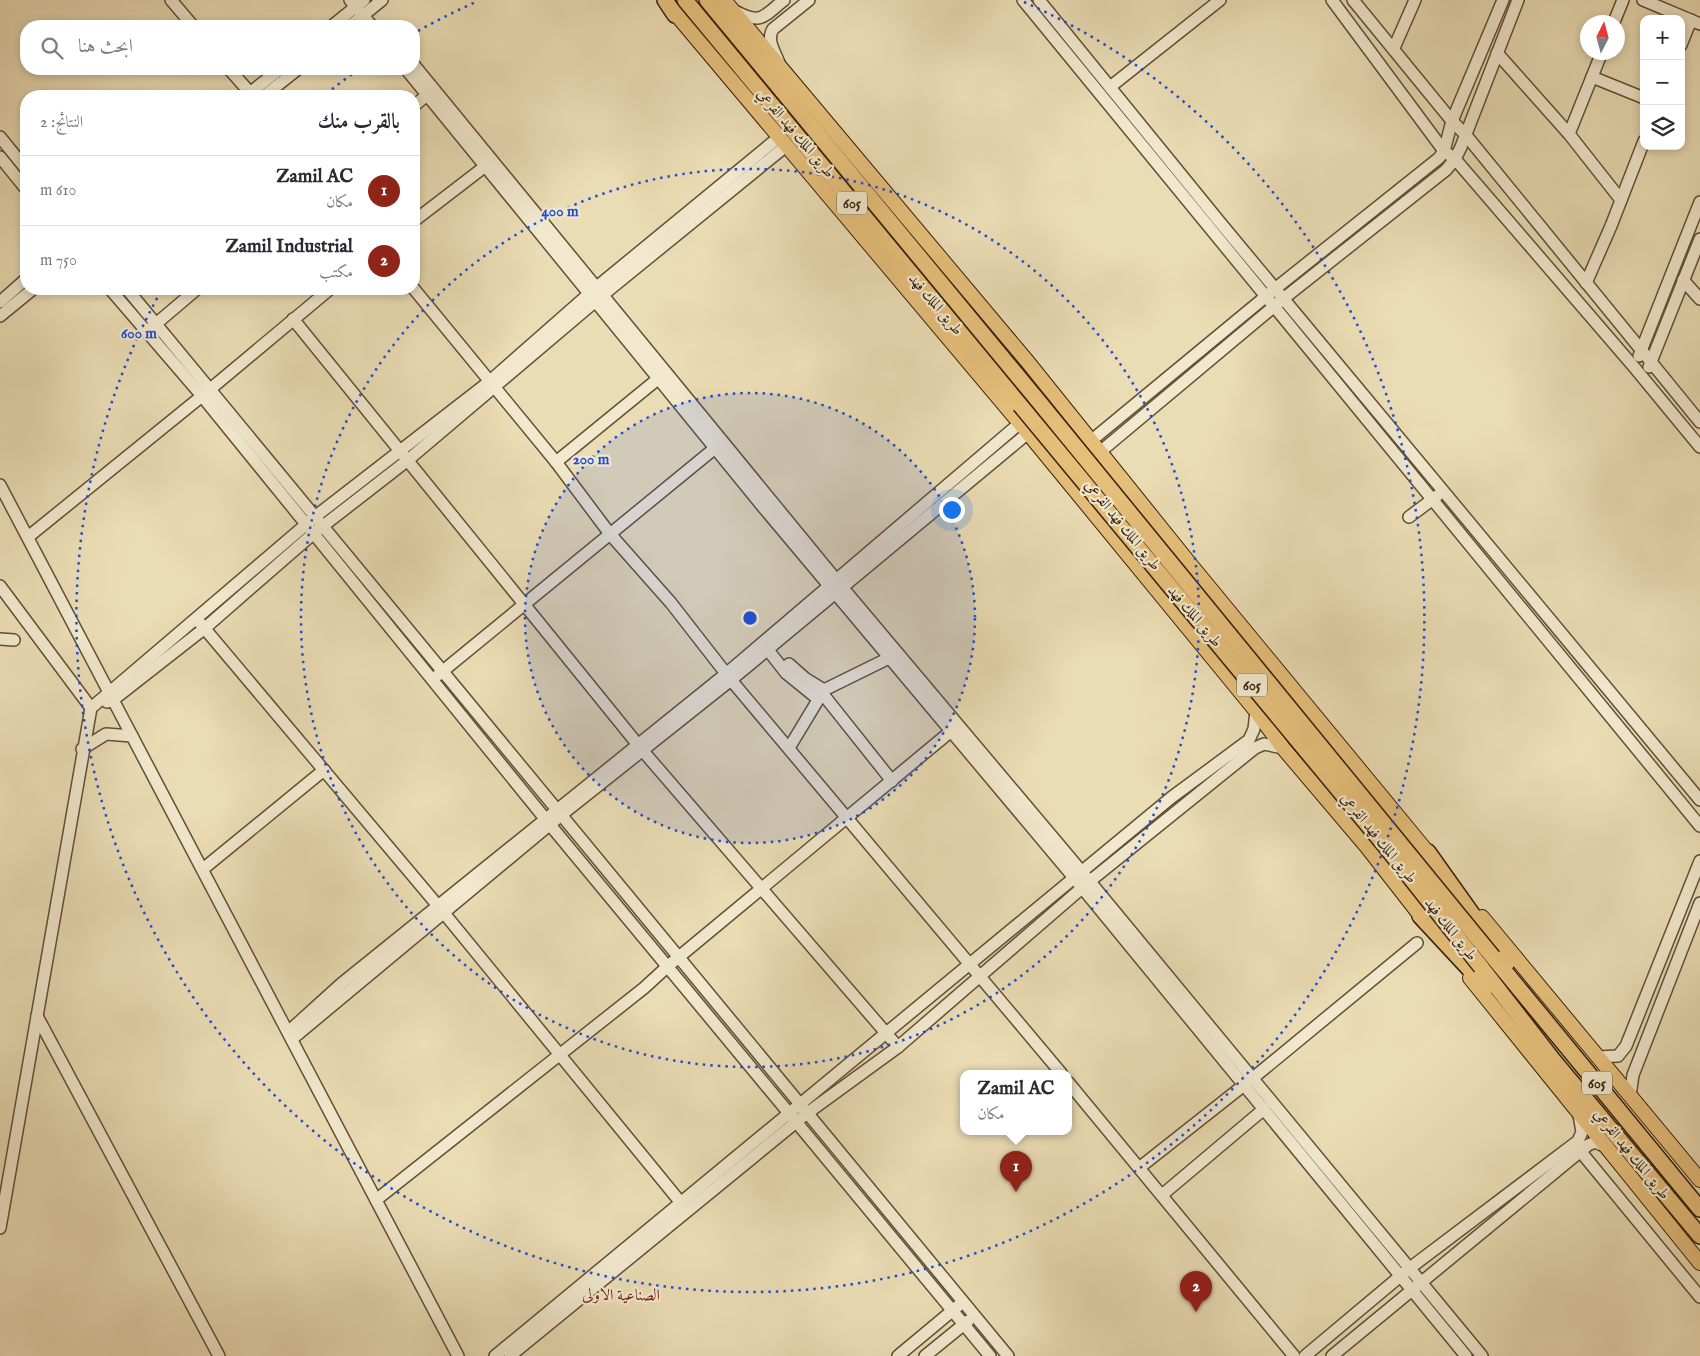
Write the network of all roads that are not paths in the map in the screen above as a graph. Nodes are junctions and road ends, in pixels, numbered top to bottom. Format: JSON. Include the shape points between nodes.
{"nodes":[{"id":1,"x":171,"y":0,"type":"edge"},
{"id":2,"x":382,"y":0,"type":"edge"},
{"id":3,"x":664,"y":0,"type":"edge"},
{"id":4,"x":685,"y":0,"type":"edge"},
{"id":5,"x":707,"y":0,"type":"edge"},
{"id":6,"x":784,"y":0,"type":"edge"},
{"id":7,"x":809,"y":0,"type":"edge"},
{"id":8,"x":1023,"y":0,"type":"edge"},
{"id":9,"x":1039,"y":0,"type":"edge"},
{"id":10,"x":1220,"y":0,"type":"edge"},
{"id":11,"x":1332,"y":0,"type":"edge"},
{"id":12,"x":1353,"y":0,"type":"edge"},
{"id":13,"x":1415,"y":0,"type":"edge"},
{"id":14,"x":1503,"y":0,"type":"edge"},
{"id":15,"x":1518,"y":0,"type":"edge"},
{"id":16,"x":1624,"y":0,"type":"edge"},
{"id":17,"x":1643,"y":0,"type":"edge"},
{"id":18,"x":360,"y":5,"type":"edge"},
{"id":19,"x":728,"y":5,"type":"edge"},
{"id":20,"x":675,"y":15,"type":"joint"},
{"id":21,"x":1617,"y":15,"type":"edge"},
{"id":22,"x":188,"y":20,"type":"edge"},
{"id":23,"x":340,"y":20,"type":"edge"},
{"id":24,"x":353,"y":20,"type":"edge"},
{"id":25,"x":369,"y":20,"type":"edge"},
{"id":26,"x":376,"y":20,"type":"edge"},
{"id":27,"x":1696,"y":22,"type":"edge"},
{"id":28,"x":1685,"y":39,"type":"edge"},
{"id":29,"x":1394,"y":48,"type":"junction"},
{"id":30,"x":1497,"y":53,"type":"junction"},
{"id":31,"x":1599,"y":60,"type":"edge"},
{"id":32,"x":420,"y":73,"type":"edge"},
{"id":33,"x":784,"y":73,"type":"junction"},
{"id":34,"x":235,"y":75,"type":"edge"},
{"id":35,"x":273,"y":75,"type":"edge"},
{"id":36,"x":290,"y":75,"type":"edge"},
{"id":37,"x":411,"y":75,"type":"edge"},
{"id":38,"x":1592,"y":77,"type":"junction"},
{"id":39,"x":1110,"y":87,"type":"junction"},
{"id":40,"x":246,"y":90,"type":"edge"},
{"id":41,"x":256,"y":90,"type":"edge"},
{"id":42,"x":272,"y":90,"type":"edge"},
{"id":43,"x":427,"y":95,"type":"junction"},
{"id":44,"x":1640,"y":96,"type":"edge"},
{"id":45,"x":420,"y":101,"type":"edge"},
{"id":46,"x":1452,"y":121,"type":"junction"},
{"id":47,"x":1465,"y":134,"type":"junction"},
{"id":48,"x":1569,"y":134,"type":"junction"},
{"id":49,"x":782,"y":142,"type":"junction"},
{"id":50,"x":2,"y":143,"type":"edge"},
{"id":51,"x":1640,"y":150,"type":"edge"},
{"id":52,"x":1444,"y":151,"type":"junction"},
{"id":53,"x":0,"y":157,"type":"edge"},
{"id":54,"x":1455,"y":159,"type":"junction"},
{"id":55,"x":20,"y":162,"type":"edge"},
{"id":56,"x":490,"y":163,"type":"junction"},
{"id":57,"x":20,"y":182,"type":"edge"},
{"id":58,"x":1621,"y":200,"type":"junction"},
{"id":59,"x":1700,"y":202,"type":"edge"},
{"id":60,"x":420,"y":216,"type":"edge"},
{"id":61,"x":1700,"y":238,"type":"edge"},
{"id":62,"x":1683,"y":280,"type":"junction"},
{"id":63,"x":1586,"y":283,"type":"junction"},
{"id":64,"x":20,"y":286,"type":"edge"},
{"id":65,"x":1276,"y":288,"type":"junction"},
{"id":66,"x":597,"y":294,"type":"junction"},
{"id":67,"x":23,"y":295,"type":"edge"},
{"id":68,"x":115,"y":295,"type":"edge"},
{"id":69,"x":132,"y":295,"type":"edge"},
{"id":70,"x":190,"y":295,"type":"edge"},
{"id":71,"x":323,"y":295,"type":"edge"},
{"id":72,"x":419,"y":295,"type":"edge"},
{"id":73,"x":1267,"y":296,"type":"junction"},
{"id":74,"x":1283,"y":299,"type":"junction"},
{"id":75,"x":1700,"y":300,"type":"edge"},
{"id":76,"x":2,"y":308,"type":"edge"},
{"id":77,"x":1275,"y":308,"type":"junction"},
{"id":78,"x":293,"y":319,"type":"junction"},
{"id":79,"x":156,"y":324,"type":"junction"},
{"id":80,"x":146,"y":332,"type":"junction"},
{"id":81,"x":1641,"y":350,"type":"junction"},
{"id":82,"x":1651,"y":363,"type":"junction"},
{"id":83,"x":1634,"y":367,"type":"junction"},
{"id":84,"x":659,"y":378,"type":"junction"},
{"id":85,"x":1645,"y":380,"type":"junction"},
{"id":86,"x":489,"y":385,"type":"junction"},
{"id":87,"x":206,"y":392,"type":"junction"},
{"id":88,"x":1700,"y":422,"type":"edge"},
{"id":89,"x":1024,"y":428,"type":"junction"},
{"id":90,"x":720,"y":444,"type":"junction"},
{"id":91,"x":1096,"y":446,"type":"junction"},
{"id":92,"x":1700,"y":447,"type":"edge"},
{"id":93,"x":404,"y":455,"type":"junction"},
{"id":94,"x":556,"y":462,"type":"junction"},
{"id":95,"x":0,"y":485,"type":"edge"},
{"id":96,"x":1444,"y":492,"type":"junction"},
{"id":97,"x":1431,"y":498,"type":"junction"},
{"id":98,"x":316,"y":516,"type":"junction"},
{"id":99,"x":1409,"y":518,"type":"dead end"},
{"id":100,"x":324,"y":526,"type":"junction"},
{"id":101,"x":311,"y":529,"type":"junction"},
{"id":102,"x":610,"y":534,"type":"junction"},
{"id":103,"x":28,"y":537,"type":"junction"},
{"id":104,"x":1190,"y":564,"type":"junction"},
{"id":105,"x":1137,"y":568,"type":"junction"},
{"id":106,"x":0,"y":586,"type":"edge"},
{"id":107,"x":837,"y":587,"type":"junction"},
{"id":108,"x":525,"y":602,"type":"junction"},
{"id":109,"x":196,"y":618,"type":"junction"},
{"id":110,"x":204,"y":628,"type":"junction"},
{"id":111,"x":0,"y":639,"type":"edge"},
{"id":112,"x":14,"y":640,"type":"dead end"},
{"id":113,"x":772,"y":647,"type":"junction"},
{"id":114,"x":889,"y":658,"type":"junction"},
{"id":115,"x":443,"y":671,"type":"junction"},
{"id":116,"x":729,"y":676,"type":"junction"},
{"id":117,"x":433,"y":679,"type":"junction"},
{"id":118,"x":821,"y":694,"type":"junction"},
{"id":119,"x":111,"y":695,"type":"junction"},
{"id":120,"x":91,"y":708,"type":"junction"},
{"id":121,"x":1256,"y":711,"type":"junction"},
{"id":122,"x":955,"y":728,"type":"junction"},
{"id":123,"x":132,"y":736,"type":"junction"},
{"id":124,"x":641,"y":747,"type":"junction"},
{"id":125,"x":789,"y":748,"type":"junction"},
{"id":126,"x":1283,"y":748,"type":"junction"},
{"id":127,"x":82,"y":749,"type":"junction"},
{"id":128,"x":324,"y":770,"type":"junction"},
{"id":129,"x":892,"y":781,"type":"junction"},
{"id":130,"x":1172,"y":797,"type":"junction"},
{"id":131,"x":1700,"y":800,"type":"edge"},
{"id":132,"x":1180,"y":807,"type":"junction"},
{"id":133,"x":558,"y":813,"type":"junction"},
{"id":134,"x":848,"y":817,"type":"junction"},
{"id":135,"x":549,"y":822,"type":"junction"},
{"id":136,"x":1700,"y":826,"type":"edge"},
{"id":137,"x":1428,"y":852,"type":"junction"},
{"id":138,"x":1700,"y":861,"type":"edge"},
{"id":139,"x":202,"y":869,"type":"junction"},
{"id":140,"x":1078,"y":875,"type":"junction"},
{"id":141,"x":1086,"y":885,"type":"junction"},
{"id":142,"x":760,"y":889,"type":"junction"},
{"id":143,"x":1700,"y":902,"type":"edge"},
{"id":144,"x":441,"y":910,"type":"junction"},
{"id":145,"x":1028,"y":916,"type":"junction"},
{"id":146,"x":1420,"y":916,"type":"junction"},
{"id":147,"x":1037,"y":927,"type":"junction"},
{"id":148,"x":1417,"y":943,"type":"dead end"},
{"id":149,"x":678,"y":958,"type":"junction"},
{"id":150,"x":971,"y":964,"type":"junction"},
{"id":151,"x":668,"y":966,"type":"junction"},
{"id":152,"x":979,"y":974,"type":"junction"},
{"id":153,"x":37,"y":1016,"type":"junction"},
{"id":154,"x":1546,"y":1021,"type":"junction"},
{"id":155,"x":886,"y":1034,"type":"junction"},
{"id":156,"x":290,"y":1035,"type":"junction"},
{"id":157,"x":898,"y":1046,"type":"junction"},
{"id":158,"x":559,"y":1053,"type":"junction"},
{"id":159,"x":1597,"y":1056,"type":"junction"},
{"id":160,"x":1554,"y":1061,"type":"junction"},
{"id":161,"x":1059,"y":1070,"type":"edge"},
{"id":162,"x":1249,"y":1081,"type":"junction"},
{"id":163,"x":1072,"y":1087,"type":"edge"},
{"id":164,"x":1630,"y":1096,"type":"junction"},
{"id":165,"x":1264,"y":1109,"type":"junction"},
{"id":166,"x":802,"y":1110,"type":"junction"},
{"id":167,"x":1579,"y":1115,"type":"junction"},
{"id":168,"x":793,"y":1118,"type":"junction"},
{"id":169,"x":1606,"y":1147,"type":"junction"},
{"id":170,"x":1581,"y":1152,"type":"junction"},
{"id":171,"x":1139,"y":1168,"type":"junction"},
{"id":172,"x":1700,"y":1180,"type":"edge"},
{"id":173,"x":1162,"y":1195,"type":"junction"},
{"id":174,"x":376,"y":1200,"type":"junction"},
{"id":175,"x":685,"y":1207,"type":"junction"},
{"id":176,"x":1700,"y":1209,"type":"edge"},
{"id":177,"x":0,"y":1228,"type":"edge"},
{"id":178,"x":1700,"y":1236,"type":"edge"},
{"id":179,"x":1700,"y":1263,"type":"edge"},
{"id":180,"x":1410,"y":1268,"type":"junction"},
{"id":181,"x":1400,"y":1276,"type":"junction"},
{"id":182,"x":1421,"y":1282,"type":"junction"},
{"id":183,"x":1412,"y":1290,"type":"junction"},
{"id":184,"x":1700,"y":1297,"type":"edge"},
{"id":185,"x":962,"y":1301,"type":"junction"},
{"id":186,"x":953,"y":1311,"type":"junction"},
{"id":187,"x":974,"y":1315,"type":"junction"},
{"id":188,"x":964,"y":1325,"type":"junction"},
{"id":189,"x":220,"y":1356,"type":"edge"},
{"id":190,"x":458,"y":1356,"type":"edge"},
{"id":191,"x":495,"y":1356,"type":"edge"},
{"id":192,"x":510,"y":1356,"type":"edge"},
{"id":193,"x":898,"y":1356,"type":"edge"},
{"id":194,"x":925,"y":1356,"type":"edge"},
{"id":195,"x":990,"y":1356,"type":"edge"},
{"id":196,"x":1008,"y":1356,"type":"edge"},
{"id":197,"x":1294,"y":1356,"type":"edge"},
{"id":198,"x":1305,"y":1356,"type":"edge"},
{"id":199,"x":1332,"y":1356,"type":"edge"},
{"id":200,"x":1466,"y":1356,"type":"edge"},
{"id":201,"x":1482,"y":1356,"type":"edge"}],
"edges":[{"from":1,"to":22,"type":"street"},
{"from":2,"to":18,"type":"street"},
{"from":3,"to":20,"type":"highway"},
{"from":4,"to":160,"type":"highway","name":"طريق الملك فهد","number":"605","bridge":true,"via":[[1386,847]]},
{"from":5,"to":154,"type":"highway","name":"طريق الملك فهد","number":"605","bridge":true},
{"from":6,"to":19,"type":"street","via":[[760,20],[751,20]]},
{"from":7,"to":33,"type":"street","via":[[770,34]]},
{"from":8,"to":73,"type":"street"},
{"from":9,"to":39,"type":"street"},
{"from":10,"to":39,"type":"street"},
{"from":11,"to":52,"type":"street"},
{"from":12,"to":29,"type":"street"},
{"from":13,"to":29,"type":"street"},
{"from":14,"to":46,"type":"street"},
{"from":15,"to":30,"type":"street"},
{"from":16,"to":21,"type":"street"},
{"from":17,"to":27,"type":"street"},
{"from":18,"to":23,"type":"street"},
{"from":18,"to":24,"type":"street"},
{"from":18,"to":25,"type":"street"},
{"from":18,"to":26,"type":"street"},
{"from":19,"to":33,"type":"main road","name":"طريق الملك فهد الفرعي"},
{"from":20,"to":49,"type":"main road","name":"طريق الملك فهد الفرعي"},
{"from":27,"to":28,"type":"street"},
{"from":29,"to":46,"type":"street"},
{"from":30,"to":47,"type":"street"},
{"from":30,"to":48,"type":"street"},
{"from":31,"to":38,"type":"street"},
{"from":32,"to":56,"type":"street"},
{"from":33,"to":91,"type":"main road","name":"طريق الملك فهد الفرعي"},
{"from":34,"to":40,"type":"street"},
{"from":35,"to":41,"type":"street"},
{"from":36,"to":42,"type":"street"},
{"from":37,"to":43,"type":"street"},
{"from":38,"to":44,"type":"street"},
{"from":38,"to":48,"type":"street"},
{"from":39,"to":65,"type":"street"},
{"from":43,"to":45,"type":"street"},
{"from":43,"to":56,"type":"street"},
{"from":46,"to":47,"type":"street"},
{"from":46,"to":52,"type":"street"},
{"from":47,"to":54,"type":"street"},
{"from":47,"to":63,"type":"street"},
{"from":48,"to":58,"type":"street"},
{"from":49,"to":66,"type":"street"},
{"from":49,"to":89,"type":"main road","name":"طريق الملك فهد الفرعي"},
{"from":50,"to":55,"type":"street"},
{"from":51,"to":58,"type":"street"},
{"from":52,"to":54,"type":"street"},
{"from":52,"to":65,"type":"street"},
{"from":53,"to":57,"type":"street"},
{"from":54,"to":74,"type":"street","via":[[1446,170]]},
{"from":54,"to":83,"type":"street"},
{"from":56,"to":60,"type":"street"},
{"from":56,"to":66,"type":"street"},
{"from":58,"to":63,"type":"street"},
{"from":59,"to":81,"type":"street"},
{"from":61,"to":62,"type":"street"},
{"from":62,"to":75,"type":"street"},
{"from":62,"to":82,"type":"street"},
{"from":63,"to":81,"type":"street"},
{"from":64,"to":76,"type":"street"},
{"from":65,"to":73,"type":"street"},
{"from":65,"to":74,"type":"street"},
{"from":66,"to":84,"type":"street"},
{"from":66,"to":86,"type":"street"},
{"from":66,"to":90,"type":"street"},
{"from":67,"to":76,"type":"street"},
{"from":68,"to":80,"type":"street"},
{"from":69,"to":79,"type":"street"},
{"from":70,"to":79,"type":"street"},
{"from":71,"to":78,"type":"street"},
{"from":72,"to":86,"type":"street"},
{"from":73,"to":77,"type":"street"},
{"from":73,"to":91,"type":"street"},
{"from":74,"to":77,"type":"street"},
{"from":74,"to":96,"type":"street"},
{"from":77,"to":91,"type":"street"},
{"from":77,"to":97,"type":"street"},
{"from":78,"to":87,"type":"street"},
{"from":78,"to":93,"type":"street"},
{"from":79,"to":80,"type":"street"},
{"from":79,"to":87,"type":"street"},
{"from":80,"to":87,"type":"street"},
{"from":81,"to":82,"type":"street"},
{"from":81,"to":83,"type":"street"},
{"from":82,"to":85,"type":"street"},
{"from":82,"to":88,"type":"street"},
{"from":83,"to":85,"type":"street"},
{"from":84,"to":90,"type":"street"},
{"from":84,"to":94,"type":"street"},
{"from":85,"to":92,"type":"street"},
{"from":86,"to":93,"type":"street"},
{"from":86,"to":94,"type":"street"},
{"from":87,"to":98,"type":"street"},
{"from":87,"to":101,"type":"street"},
{"from":87,"to":103,"type":"street"},
{"from":89,"to":105,"type":"main road","name":"طريق الملك فهد الفرعي"},
{"from":89,"to":107,"type":"street"},
{"from":90,"to":102,"type":"street"},
{"from":90,"to":107,"type":"street"},
{"from":91,"to":104,"type":"main road","name":"طريق الملك فهد الفرعي"},
{"from":93,"to":98,"type":"street","via":[[390,458]]},
{"from":93,"to":100,"type":"street"},
{"from":93,"to":108,"type":"street"},
{"from":94,"to":102,"type":"street"},
{"from":95,"to":103,"type":"street"},
{"from":96,"to":97,"type":"street"},
{"from":96,"to":131,"type":"street"},
{"from":97,"to":99,"type":"street"},
{"from":97,"to":136,"type":"street"},
{"from":98,"to":100,"type":"street"},
{"from":98,"to":101,"type":"street"},
{"from":100,"to":101,"type":"street"},
{"from":100,"to":115,"type":"street"},
{"from":101,"to":109,"type":"street"},
{"from":101,"to":110,"type":"street"},
{"from":101,"to":117,"type":"street"},
{"from":102,"to":108,"type":"street"},
{"from":102,"to":116,"type":"street"},
{"from":103,"to":119,"type":"street"},
{"from":104,"to":105,"type":"main road","via":[[1238,631],[1240,641],[1232,648],[1213,645]]},
{"from":104,"to":137,"type":"main road","name":"طريق الملك فهد الفرعي"},
{"from":105,"to":121,"type":"main road","name":"طريق الملك فهد الفرعي"},
{"from":106,"to":120,"type":"street"},
{"from":107,"to":113,"type":"street"},
{"from":107,"to":114,"type":"street"},
{"from":107,"to":116,"type":"street"},
{"from":107,"to":122,"type":"street"},
{"from":108,"to":115,"type":"street"},
{"from":108,"to":124,"type":"street"},
{"from":109,"to":110,"type":"street"},
{"from":109,"to":119,"type":"street"},
{"from":110,"to":119,"type":"street"},
{"from":110,"to":128,"type":"street"},
{"from":111,"to":112,"type":"street"},
{"from":113,"to":116,"type":"street"},
{"from":113,"to":118,"type":"street","via":[[786,673]]},
{"from":114,"to":118,"type":"street"},
{"from":114,"to":122,"type":"street"},
{"from":115,"to":117,"type":"street"},
{"from":115,"to":133,"type":"street"},
{"from":116,"to":124,"type":"street"},
{"from":116,"to":125,"type":"street"},
{"from":117,"to":135,"type":"street"},
{"from":118,"to":125,"type":"street"},
{"from":118,"to":129,"type":"street"},
{"from":119,"to":120,"type":"street"},
{"from":119,"to":123,"type":"street"},
{"from":120,"to":127,"type":"street"},
{"from":121,"to":126,"type":"main road","name":"طريق الملك فهد الفرعي"},
{"from":121,"to":130,"type":"street","via":[[1249,740]]},
{"from":122,"to":129,"type":"street"},
{"from":122,"to":140,"type":"street"},
{"from":123,"to":127,"type":"street","via":[[106,734]]},
{"from":123,"to":139,"type":"street"},
{"from":124,"to":133,"type":"street"},
{"from":124,"to":142,"type":"street"},
{"from":125,"to":134,"type":"street"},
{"from":126,"to":132,"type":"street","via":[[1264,744],[1255,748]]},
{"from":126,"to":146,"type":"main road","name":"طريق الملك فهد الفرعي","via":[[1367,847]]},
{"from":127,"to":153,"type":"street"},
{"from":128,"to":139,"type":"street"},
{"from":128,"to":144,"type":"street"},
{"from":129,"to":134,"type":"street"},
{"from":130,"to":132,"type":"street"},
{"from":130,"to":140,"type":"street"},
{"from":132,"to":141,"type":"street"},
{"from":133,"to":135,"type":"street"},
{"from":133,"to":149,"type":"street"},
{"from":134,"to":142,"type":"street"},
{"from":134,"to":150,"type":"street"},
{"from":135,"to":144,"type":"street"},
{"from":135,"to":151,"type":"street"},
{"from":137,"to":154,"type":"highway"},
{"from":137,"to":159,"type":"main road","name":"طريق الملك فهد الفرعي"},
{"from":138,"to":159,"type":"street","via":[[1626,1046],[1618,1056]]},
{"from":139,"to":156,"type":"street"},
{"from":140,"to":141,"type":"street"},
{"from":140,"to":145,"type":"street"},
{"from":141,"to":147,"type":"street"},
{"from":141,"to":162,"type":"street"},
{"from":142,"to":149,"type":"street"},
{"from":142,"to":155,"type":"street"},
{"from":143,"to":164,"type":"street","via":[[1632,1075]]},
{"from":144,"to":156,"type":"street","via":[[341,984]]},
{"from":144,"to":158,"type":"street"},
{"from":145,"to":147,"type":"street"},
{"from":145,"to":150,"type":"street"},
{"from":146,"to":160,"type":"highway"},
{"from":146,"to":167,"type":"main road","name":"طريق الملك فهد الفرعي"},
{"from":147,"to":152,"type":"street"},
{"from":148,"to":162,"type":"street"},
{"from":149,"to":151,"type":"street"},
{"from":149,"to":166,"type":"street"},
{"from":150,"to":152,"type":"street"},
{"from":150,"to":155,"type":"street"},
{"from":151,"to":158,"type":"street"},
{"from":151,"to":168,"type":"street"},
{"from":152,"to":157,"type":"street"},
{"from":152,"to":161,"type":"street"},
{"from":153,"to":177,"type":"street"},
{"from":153,"to":189,"type":"street"},
{"from":154,"to":176,"type":"highway","name":"طريق الملك فهد","number":"605"},
{"from":155,"to":157,"type":"street"},
{"from":155,"to":166,"type":"street"},
{"from":156,"to":174,"type":"street"},
{"from":157,"to":166,"type":"street"},
{"from":158,"to":174,"type":"street"},
{"from":158,"to":175,"type":"street"},
{"from":159,"to":164,"type":"main road","name":"طريق الملك فهد الفرعي"},
{"from":160,"to":178,"type":"highway","name":"طريق الملك فهد","number":"605"},
{"from":162,"to":165,"type":"street"},
{"from":162,"to":171,"type":"street"},
{"from":162,"to":180,"type":"street"},
{"from":163,"to":171,"type":"street"},
{"from":164,"to":172,"type":"main road","name":"طريق الملك فهد الفرعي"},
{"from":165,"to":173,"type":"street"},
{"from":165,"to":181,"type":"street"},
{"from":166,"to":168,"type":"street"},
{"from":166,"to":185,"type":"street"},
{"from":167,"to":169,"type":"main road","name":"طريق الملك فهد الفرعي"},
{"from":167,"to":180,"type":"street","via":[[1582,1132],[1578,1141]]},
{"from":168,"to":175,"type":"street"},
{"from":168,"to":186,"type":"street"},
{"from":169,"to":170,"type":"street","via":[[1595,1142]]},
{"from":169,"to":179,"type":"main road","name":"طريق الملك فهد الفرعي"},
{"from":170,"to":182,"type":"street"},
{"from":170,"to":184,"type":"street"},
{"from":171,"to":173,"type":"street"},
{"from":173,"to":197,"type":"street"},
{"from":174,"to":190,"type":"street"},
{"from":175,"to":191,"type":"street"},
{"from":175,"to":192,"type":"street"},
{"from":180,"to":181,"type":"street"},
{"from":180,"to":182,"type":"street"},
{"from":181,"to":183,"type":"street"},
{"from":181,"to":198,"type":"street"},
{"from":182,"to":183,"type":"street"},
{"from":182,"to":201,"type":"street"},
{"from":183,"to":199,"type":"street"},
{"from":183,"to":200,"type":"street"},
{"from":185,"to":186,"type":"street"},
{"from":185,"to":187,"type":"street"},
{"from":186,"to":188,"type":"street"},
{"from":186,"to":193,"type":"street"},
{"from":187,"to":188,"type":"street"},
{"from":187,"to":196,"type":"street"},
{"from":188,"to":194,"type":"street"},
{"from":188,"to":195,"type":"street"}]}
